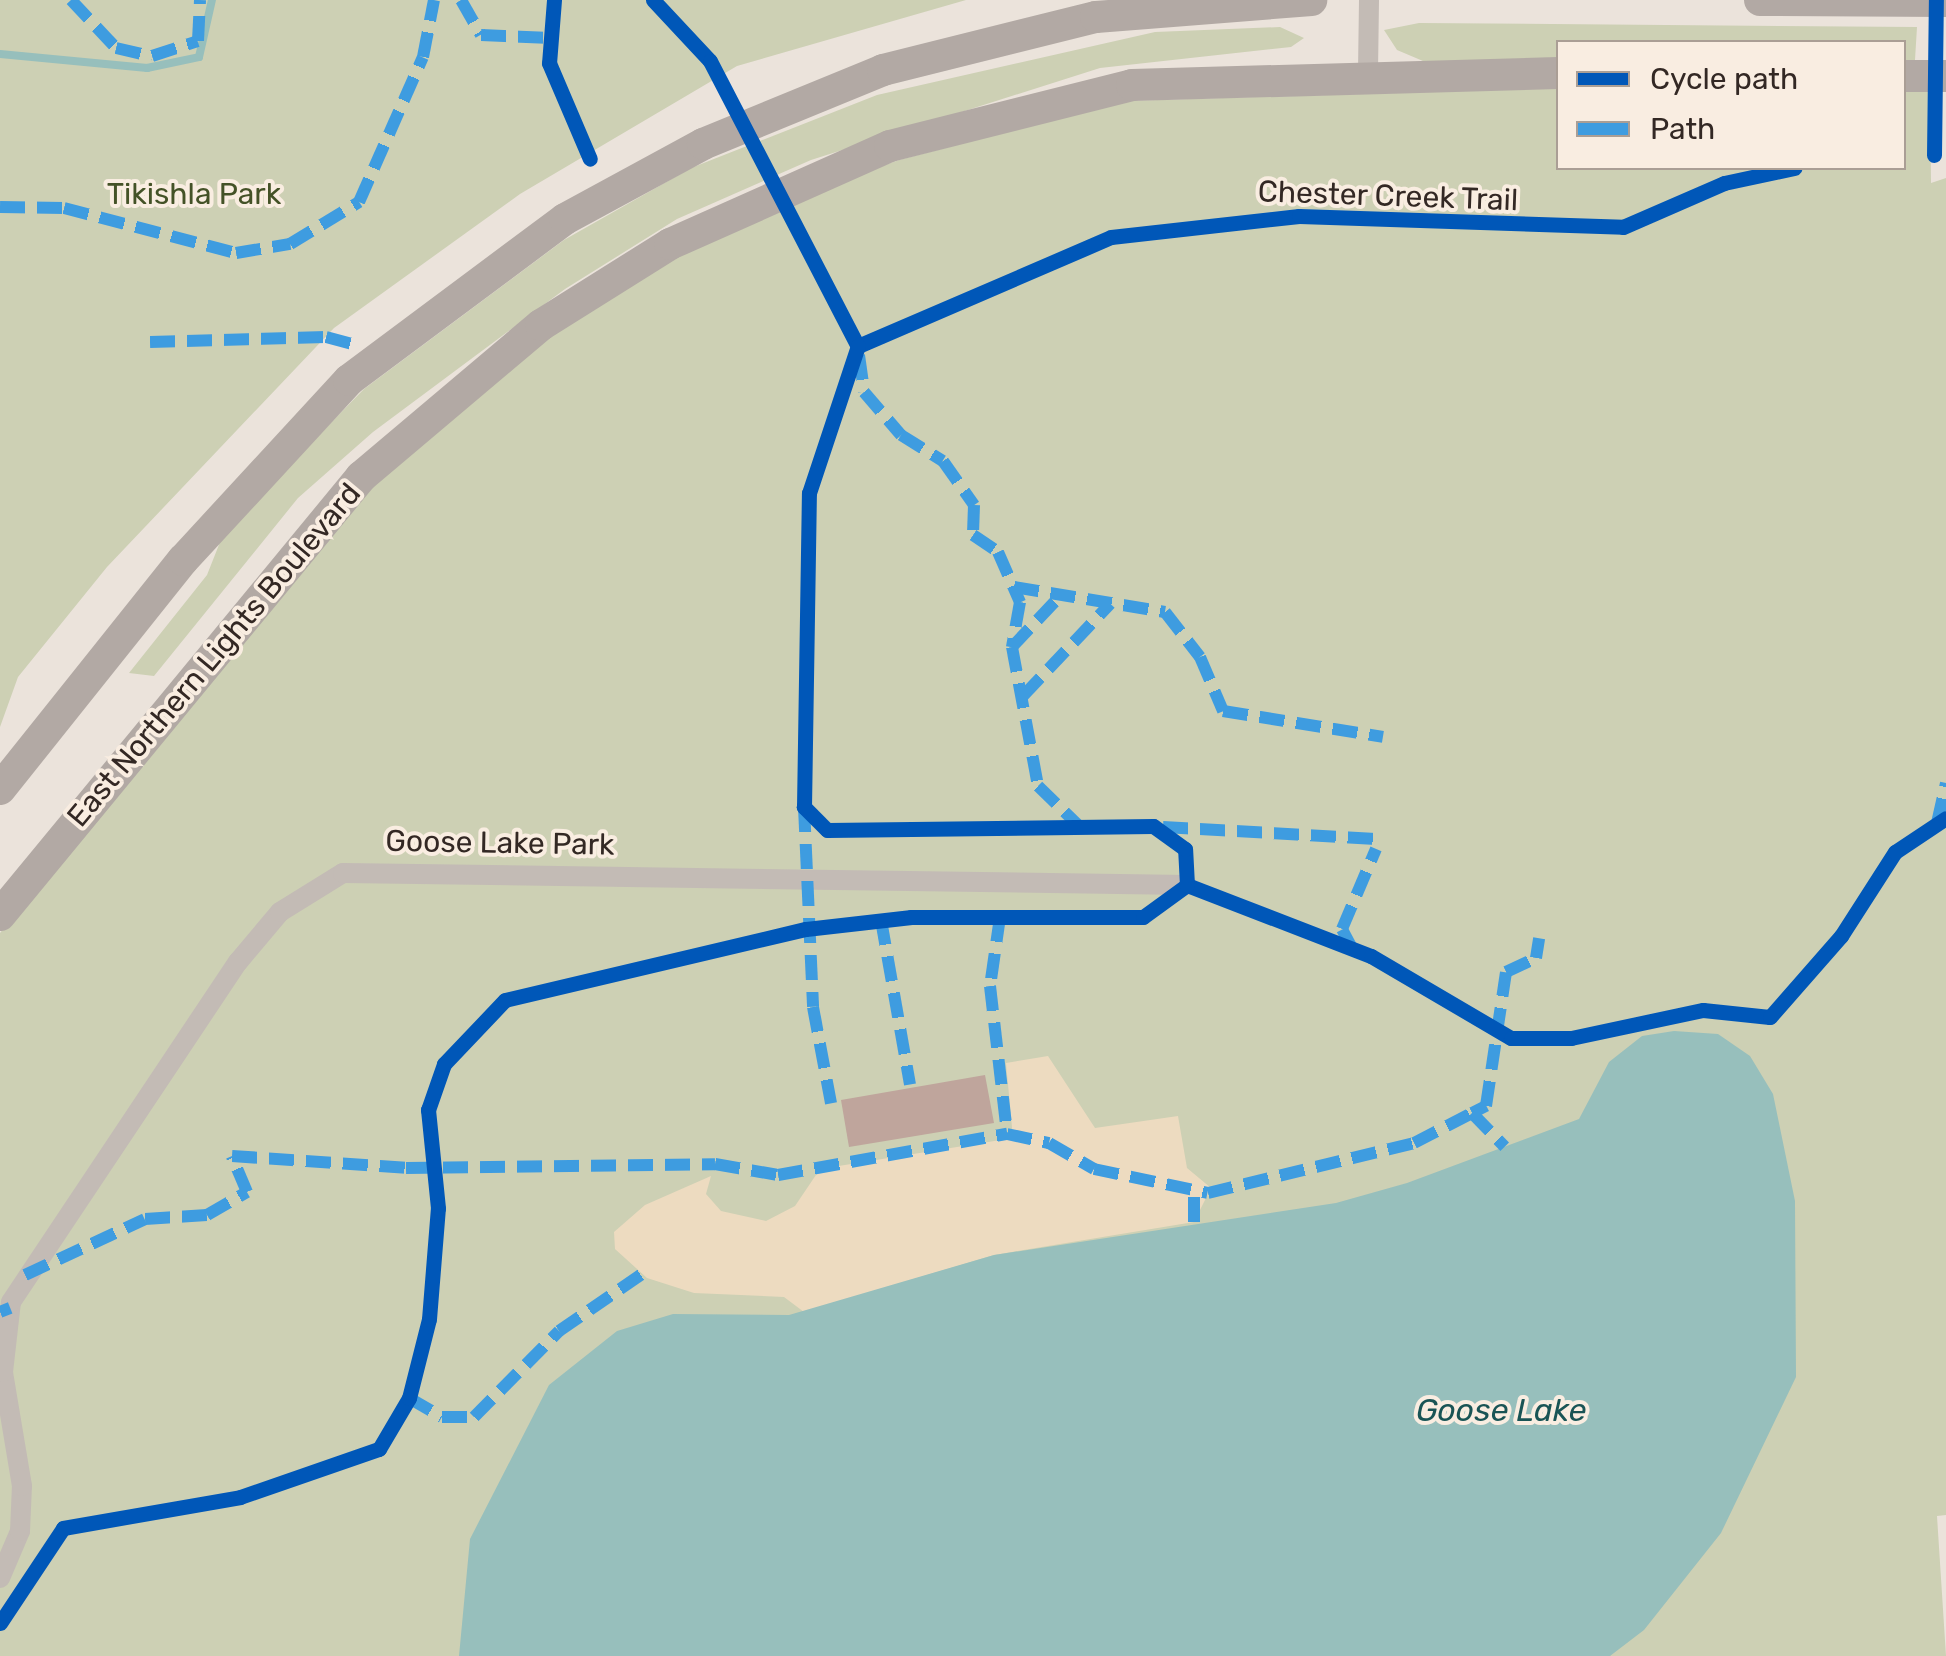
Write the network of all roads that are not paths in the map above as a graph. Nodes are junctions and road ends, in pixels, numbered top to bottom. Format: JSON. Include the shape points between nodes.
{"nodes":[{"id":1,"x":1311,"y":0,"type":"edge"},
{"id":2,"x":1369,"y":0,"type":"edge"},
{"id":3,"x":1760,"y":0,"type":"edge"},
{"id":4,"x":1946,"y":0,"type":"edge"},
{"id":5,"x":1368,"y":72,"type":"junction"},
{"id":6,"x":1556,"y":73,"type":"edge"},
{"id":7,"x":1906,"y":76,"type":"edge"},
{"id":8,"x":1946,"y":76,"type":"edge"},
{"id":9,"x":0,"y":788,"type":"edge"},
{"id":10,"x":1188,"y":885,"type":"dead end"},
{"id":11,"x":0,"y":916,"type":"edge"},
{"id":12,"x":0,"y":1578,"type":"edge"}],
"edges":[{"from":1,"to":9,"type":"main road","via":[[1096,17],[900,65],[792,103],[565,219],[349,380],[183,560]]},
{"from":2,"to":5,"type":"street"},
{"from":3,"to":4,"type":"main road"},
{"from":5,"to":6,"type":"main road","name":"East Northern Lights Boulevard"},
{"from":5,"to":11,"type":"main road","name":"East Northern Lights Boulevard","via":[[1132,85],[969,124],[823,170],[600,285],[361,477]]},
{"from":7,"to":8,"type":"main road"},
{"from":10,"to":12,"type":"street","name":"Goose Lake Park","via":[[343,873],[280,912],[238,962],[11,1302],[3,1372],[22,1486],[20,1531]]}]}
